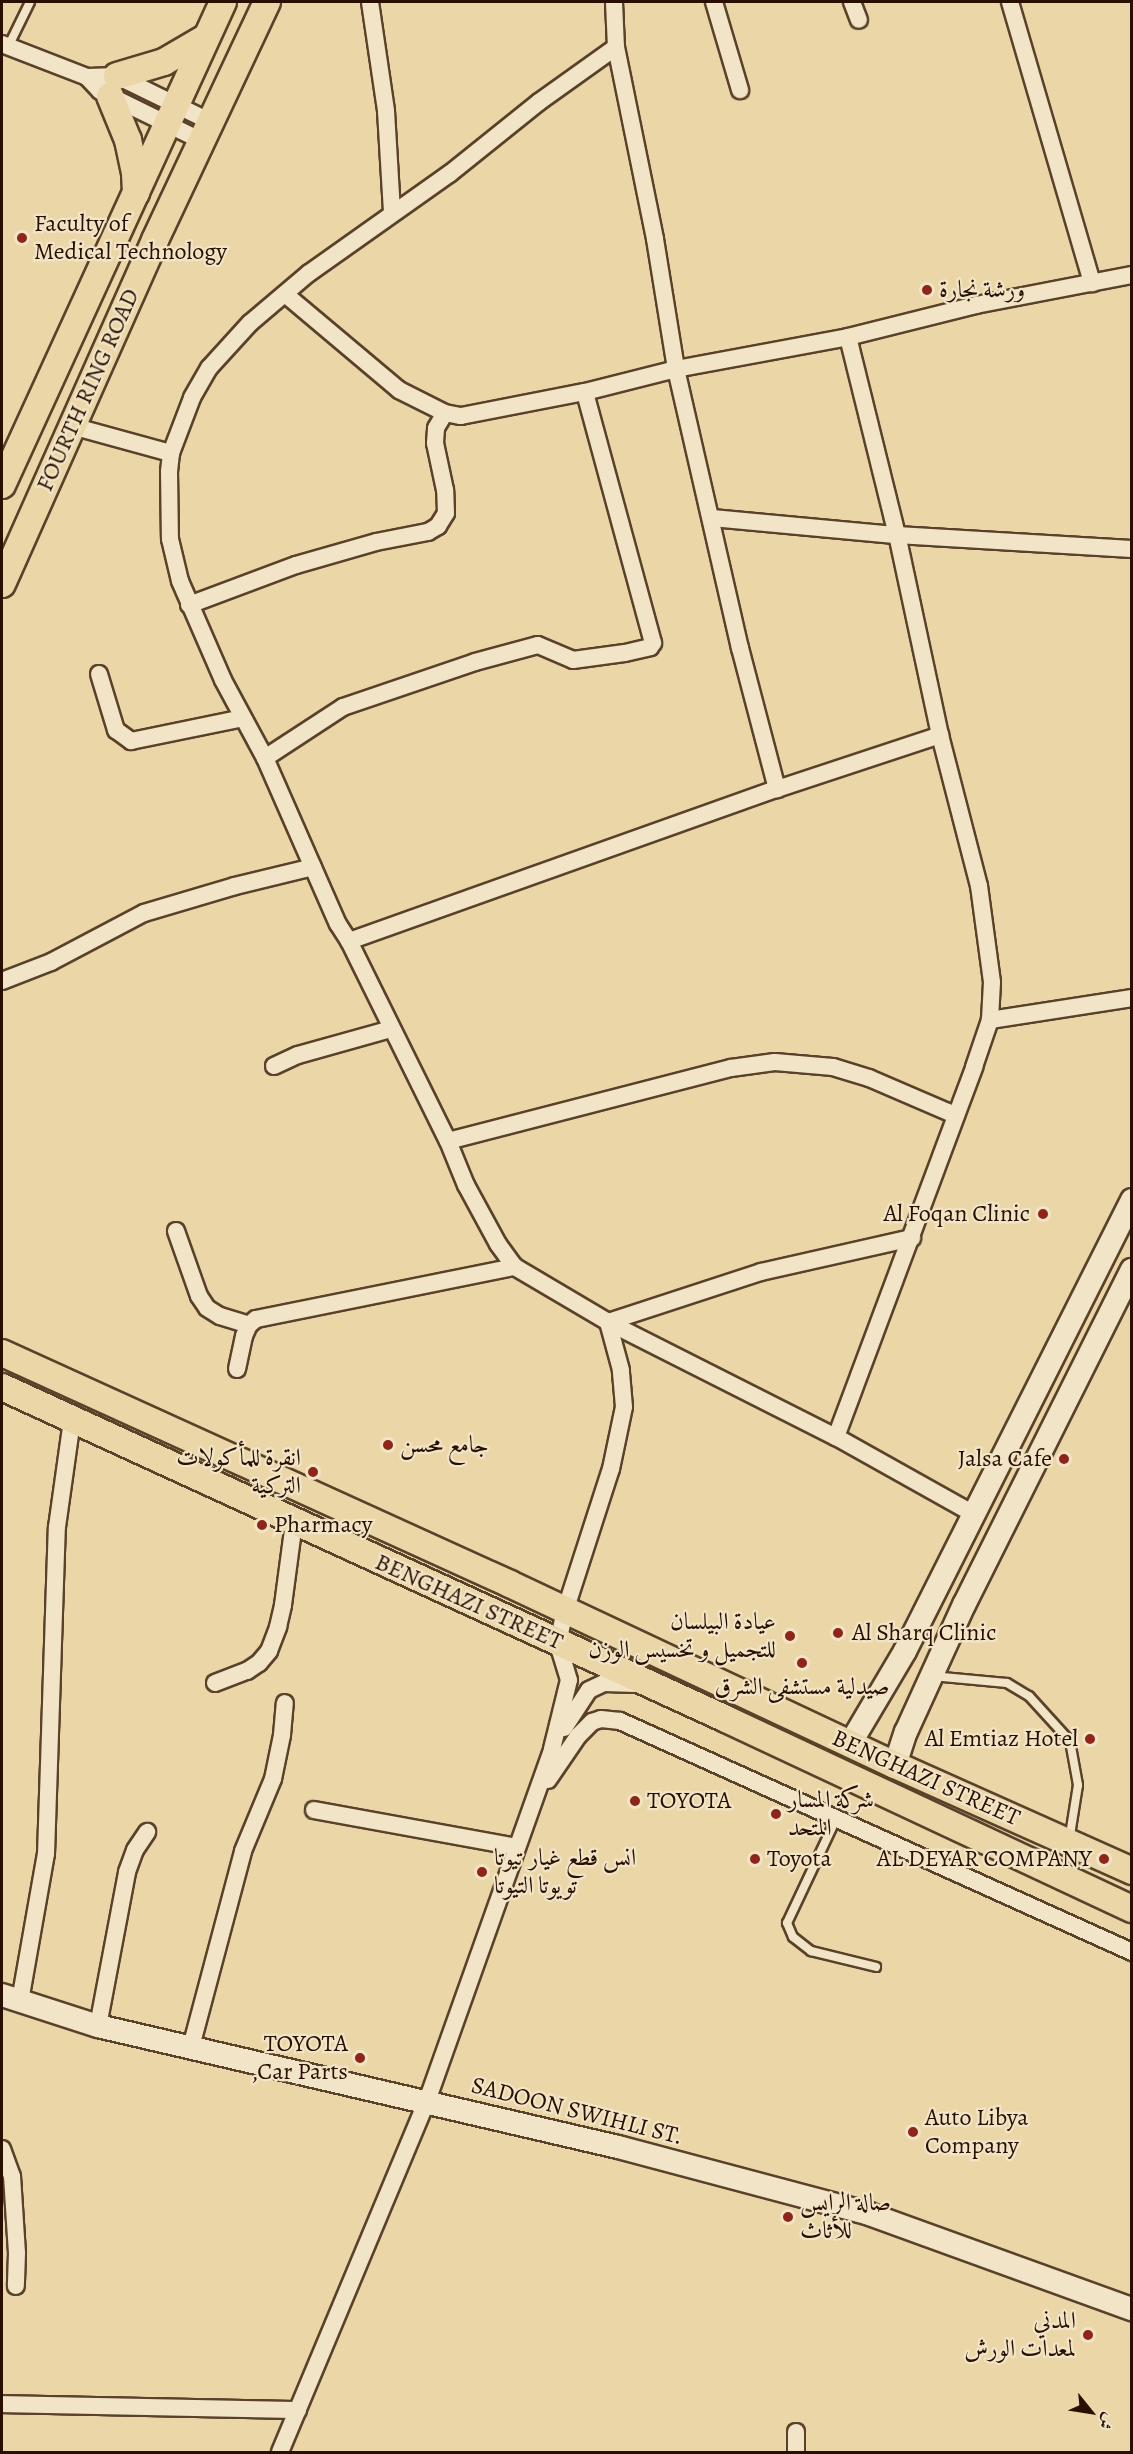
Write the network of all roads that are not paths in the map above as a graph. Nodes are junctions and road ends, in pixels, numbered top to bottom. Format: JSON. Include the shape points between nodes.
{"nodes":[{"id":1,"x":30,"y":2,"type":"edge"},
{"id":2,"x":223,"y":2,"type":"edge"},
{"id":3,"x":267,"y":2,"type":"edge"},
{"id":4,"x":370,"y":2,"type":"edge"},
{"id":5,"x":614,"y":2,"type":"edge"},
{"id":6,"x":714,"y":2,"type":"edge"},
{"id":7,"x":852,"y":2,"type":"edge"},
{"id":8,"x":1010,"y":2,"type":"edge"},
{"id":9,"x":859,"y":20,"type":"dead end"},
{"id":10,"x":206,"y":38,"type":"junction"},
{"id":11,"x":5,"y":45,"type":"edge"},
{"id":12,"x":616,"y":47,"type":"junction"},
{"id":13,"x":113,"y":86,"type":"junction"},
{"id":14,"x":740,"y":90,"type":"dead end"},
{"id":15,"x":171,"y":114,"type":"junction"},
{"id":16,"x":205,"y":130,"type":"junction"},
{"id":17,"x":136,"y":193,"type":"junction"},
{"id":18,"x":392,"y":213,"type":"junction"},
{"id":19,"x":1131,"y":274,"type":"edge"},
{"id":20,"x":1092,"y":283,"type":"junction"},
{"id":21,"x":285,"y":294,"type":"junction"},
{"id":22,"x":848,"y":338,"type":"junction"},
{"id":23,"x":676,"y":369,"type":"junction"},
{"id":24,"x":585,"y":392,"type":"junction"},
{"id":25,"x":445,"y":413,"type":"junction"},
{"id":26,"x":72,"y":426,"type":"junction"},
{"id":27,"x":171,"y":453,"type":"junction"},
{"id":28,"x":2,"y":486,"type":"edge"},
{"id":29,"x":712,"y":518,"type":"junction"},
{"id":30,"x":897,"y":536,"type":"junction"},
{"id":31,"x":1131,"y":549,"type":"edge"},
{"id":32,"x":2,"y":584,"type":"edge"},
{"id":33,"x":189,"y":605,"type":"junction"},
{"id":34,"x":99,"y":674,"type":"dead end"},
{"id":35,"x":243,"y":718,"type":"junction"},
{"id":36,"x":940,"y":735,"type":"junction"},
{"id":37,"x":265,"y":758,"type":"junction"},
{"id":38,"x":777,"y":789,"type":"junction"},
{"id":39,"x":313,"y":867,"type":"junction"},
{"id":40,"x":349,"y":941,"type":"junction"},
{"id":41,"x":2,"y":981,"type":"edge"},
{"id":42,"x":1131,"y":999,"type":"edge"},
{"id":43,"x":990,"y":1020,"type":"junction"},
{"id":44,"x":391,"y":1029,"type":"junction"},
{"id":45,"x":274,"y":1066,"type":"dead end"},
{"id":46,"x":956,"y":1114,"type":"junction"},
{"id":47,"x":448,"y":1141,"type":"junction"},
{"id":48,"x":1131,"y":1200,"type":"edge"},
{"id":49,"x":176,"y":1231,"type":"dead end"},
{"id":50,"x":912,"y":1238,"type":"junction"},
{"id":51,"x":515,"y":1267,"type":"junction"},
{"id":52,"x":1128,"y":1282,"type":"edge"},
{"id":53,"x":608,"y":1322,"type":"junction"},
{"id":54,"x":249,"y":1325,"type":"junction"},
{"id":55,"x":2,"y":1353,"type":"edge"},
{"id":56,"x":237,"y":1370,"type":"dead end"},
{"id":57,"x":2,"y":1388,"type":"edge"},
{"id":58,"x":72,"y":1420,"type":"junction"},
{"id":59,"x":836,"y":1437,"type":"junction"},
{"id":60,"x":975,"y":1514,"type":"junction"},
{"id":61,"x":294,"y":1523,"type":"junction"},
{"id":62,"x":565,"y":1611,"type":"junction"},
{"id":63,"x":558,"y":1643,"type":"junction"},
{"id":64,"x":890,"y":1677,"type":"junction"},
{"id":65,"x":215,"y":1683,"type":"dead end"},
{"id":66,"x":928,"y":1684,"type":"junction"},
{"id":67,"x":653,"y":1686,"type":"junction"},
{"id":68,"x":285,"y":1702,"type":"dead end"},
{"id":69,"x":850,"y":1744,"type":"junction"},
{"id":70,"x":552,"y":1749,"type":"junction"},
{"id":71,"x":895,"y":1765,"type":"junction"},
{"id":72,"x":314,"y":1810,"type":"dead end"},
{"id":73,"x":836,"y":1819,"type":"junction"},
{"id":74,"x":525,"y":1820,"type":"junction"},
{"id":75,"x":147,"y":1832,"type":"dead end"},
{"id":76,"x":1069,"y":1842,"type":"junction"},
{"id":77,"x":517,"y":1847,"type":"junction"},
{"id":78,"x":1131,"y":1871,"type":"edge"},
{"id":79,"x":1131,"y":1909,"type":"edge"},
{"id":80,"x":1131,"y":1952,"type":"edge"},
{"id":81,"x":876,"y":1967,"type":"dead end"},
{"id":82,"x":11,"y":1998,"type":"edge"},
{"id":83,"x":98,"y":2026,"type":"junction"},
{"id":84,"x":191,"y":2047,"type":"junction"},
{"id":85,"x":427,"y":2101,"type":"junction"},
{"id":86,"x":2,"y":2150,"type":"edge"},
{"id":87,"x":16,"y":2286,"type":"dead end"},
{"id":88,"x":1131,"y":2310,"type":"edge"},
{"id":89,"x":2,"y":2404,"type":"edge"},
{"id":90,"x":298,"y":2410,"type":"junction"},
{"id":91,"x":796,"y":2432,"type":"dead end"},
{"id":92,"x":280,"y":2452,"type":"edge"},
{"id":93,"x":796,"y":2452,"type":"edge"}],
"edges":[{"from":1,"to":11,"type":"lane"},
{"from":2,"to":10,"type":"main road","name":"FOURTH RING ROAD"},
{"from":3,"to":16,"type":"main road","name":"FOURTH RING ROAD"},
{"from":4,"to":18,"type":"street","via":[[386,111]]},
{"from":5,"to":12,"type":"street"},
{"from":6,"to":14,"type":"street"},
{"from":7,"to":9,"type":"street"},
{"from":8,"to":20,"type":"street"},
{"from":10,"to":13,"type":"main road"},
{"from":10,"to":15,"type":"main road","name":"FOURTH RING ROAD"},
{"from":11,"to":13,"type":"street"},
{"from":12,"to":18,"type":"street"},
{"from":12,"to":23,"type":"street"},
{"from":13,"to":15,"type":"street"},
{"from":13,"to":17,"type":"main road","via":[[128,140]]},
{"from":15,"to":16,"type":"street"},
{"from":15,"to":17,"type":"main road","name":"FOURTH RING ROAD"},
{"from":16,"to":26,"type":"main road","name":"FOURTH RING ROAD"},
{"from":17,"to":28,"type":"main road","name":"FOURTH RING ROAD"},
{"from":18,"to":21,"type":"street"},
{"from":19,"to":20,"type":"street"},
{"from":20,"to":22,"type":"street","via":[[976,305]]},
{"from":21,"to":25,"type":"street","via":[[399,390]]},
{"from":21,"to":27,"type":"street","via":[[250,323],[209,368],[192,398]]},
{"from":22,"to":23,"type":"street"},
{"from":22,"to":30,"type":"street"},
{"from":23,"to":24,"type":"street"},
{"from":23,"to":29,"type":"street"},
{"from":24,"to":25,"type":"street","via":[[461,416]]},
{"from":24,"to":37,"type":"street","via":[[653,643],[625,653],[573,660],[538,645],[475,662],[343,707]]},
{"from":25,"to":33,"type":"street","via":[[436,428],[435,443],[446,513],[438,525],[428,532],[296,565]]},
{"from":26,"to":27,"type":"street"},
{"from":26,"to":32,"type":"main road","name":"FOURTH RING ROAD"},
{"from":27,"to":33,"type":"street","via":[[170,539]]},
{"from":29,"to":30,"type":"street"},
{"from":29,"to":38,"type":"street","via":[[740,648]]},
{"from":30,"to":31,"type":"street"},
{"from":30,"to":36,"type":"street"},
{"from":33,"to":35,"type":"street"},
{"from":34,"to":35,"type":"street","via":[[116,730],[131,741]]},
{"from":35,"to":37,"type":"street"},
{"from":36,"to":38,"type":"street"},
{"from":36,"to":43,"type":"street","via":[[979,886],[992,982]]},
{"from":37,"to":39,"type":"street"},
{"from":38,"to":40,"type":"street"},
{"from":39,"to":40,"type":"street"},
{"from":39,"to":41,"type":"street","via":[[144,913],[51,962]]},
{"from":40,"to":44,"type":"street"},
{"from":42,"to":43,"type":"street"},
{"from":43,"to":46,"type":"street"},
{"from":44,"to":45,"type":"street","via":[[298,1055]]},
{"from":44,"to":47,"type":"street"},
{"from":46,"to":47,"type":"street","via":[[833,1067],[775,1062],[731,1068]]},
{"from":46,"to":50,"type":"street"},
{"from":47,"to":51,"type":"street","via":[[466,1185]]},
{"from":48,"to":60,"type":"main road"},
{"from":49,"to":54,"type":"street","via":[[207,1308]]},
{"from":50,"to":53,"type":"street","via":[[761,1272]]},
{"from":50,"to":59,"type":"street"},
{"from":51,"to":53,"type":"street"},
{"from":51,"to":54,"type":"street","via":[[256,1319]]},
{"from":52,"to":66,"type":"main road"},
{"from":53,"to":59,"type":"street"},
{"from":53,"to":62,"type":"street","via":[[621,1370],[624,1407],[611,1468]]},
{"from":54,"to":56,"type":"street"},
{"from":55,"to":62,"type":"main road","name":"BENGHAZI STREET"},
{"from":57,"to":58,"type":"main road","name":"BENGHAZI STREET"},
{"from":58,"to":61,"type":"main road","name":"BENGHAZI STREET"},
{"from":58,"to":82,"type":"street","via":[[57,1527],[46,1854]]},
{"from":59,"to":60,"type":"street"},
{"from":60,"to":64,"type":"main road"},
{"from":61,"to":63,"type":"main road","name":"BENGHAZI STREET"},
{"from":61,"to":65,"type":"street","via":[[283,1605],[268,1651],[260,1663],[247,1671]]},
{"from":62,"to":63,"type":"street"},
{"from":62,"to":69,"type":"main road","name":"BENGHAZI STREET"},
{"from":63,"to":67,"type":"main road","name":"BENGHAZI STREET"},
{"from":63,"to":70,"type":"street","via":[[569,1680]]},
{"from":64,"to":66,"type":"main road"},
{"from":64,"to":69,"type":"main road"},
{"from":66,"to":71,"type":"main road"},
{"from":66,"to":76,"type":"lane","via":[[1007,1683],[1029,1696],[1070,1741],[1078,1785]]},
{"from":67,"to":70,"type":"street","via":[[619,1682],[589,1690]]},
{"from":67,"to":79,"type":"main road","name":"BENGHAZI STREET"},
{"from":68,"to":84,"type":"street","via":[[273,1779],[243,1851]]},
{"from":69,"to":71,"type":"main road","name":"BENGHAZI STREET"},
{"from":70,"to":74,"type":"street"},
{"from":71,"to":76,"type":"main road","name":"BENGHAZI STREET"},
{"from":72,"to":77,"type":"street"},
{"from":73,"to":74,"type":"street","via":[[609,1719],[592,1722],[578,1736]]},
{"from":73,"to":80,"type":"street"},
{"from":73,"to":81,"type":"lane","via":[[788,1923],[794,1937],[811,1951]]},
{"from":74,"to":77,"type":"street"},
{"from":75,"to":83,"type":"street","via":[[127,1872]]},
{"from":76,"to":78,"type":"main road","name":"BENGHAZI STREET"},
{"from":77,"to":85,"type":"street"},
{"from":82,"to":83,"type":"main road","name":"SADOON SWIHLI ST."},
{"from":83,"to":84,"type":"main road","name":"SADOON SWIHLI ST."},
{"from":84,"to":85,"type":"main road","name":"SADOON SWIHLI ST."},
{"from":85,"to":88,"type":"main road","name":"SADOON SWIHLI ST.","via":[[870,2214]]},
{"from":85,"to":90,"type":"street"},
{"from":86,"to":87,"type":"street","via":[[12,2176]]},
{"from":89,"to":90,"type":"street"},
{"from":90,"to":92,"type":"street"},
{"from":91,"to":93,"type":"street"}]}
